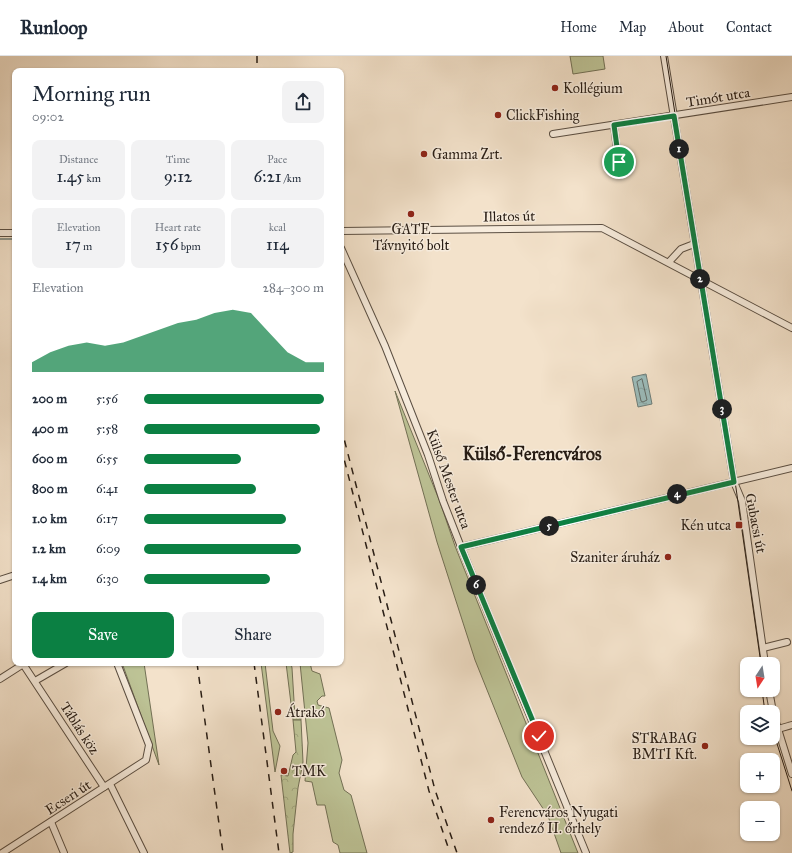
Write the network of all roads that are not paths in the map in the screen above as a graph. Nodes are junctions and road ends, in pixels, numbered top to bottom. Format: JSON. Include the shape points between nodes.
{"nodes":[{"id":1,"x":664,"y":56,"type":"edge"},
{"id":2,"x":792,"y":98,"type":"edge"},
{"id":3,"x":674,"y":116,"type":"junction"},
{"id":4,"x":614,"y":125,"type":"junction"},
{"id":5,"x":553,"y":134,"type":"dead end"},
{"id":6,"x":620,"y":175,"type":"dead end"},
{"id":7,"x":344,"y":231,"type":"edge"},
{"id":8,"x":0,"y":233,"type":"edge"},
{"id":9,"x":12,"y":233,"type":"edge"},
{"id":10,"x":694,"y":244,"type":"junction"},
{"id":11,"x":344,"y":255,"type":"edge"},
{"id":12,"x":669,"y":262,"type":"junction"},
{"id":13,"x":700,"y":278,"type":"junction"},
{"id":14,"x":792,"y":328,"type":"edge"},
{"id":15,"x":792,"y":468,"type":"edge"},
{"id":16,"x":734,"y":482,"type":"junction"},
{"id":17,"x":461,"y":547,"type":"junction"},
{"id":18,"x":12,"y":576,"type":"edge"},
{"id":19,"x":0,"y":580,"type":"edge"},
{"id":20,"x":787,"y":642,"type":"dead end"},
{"id":21,"x":763,"y":648,"type":"junction"},
{"id":22,"x":764,"y":657,"type":"edge"},
{"id":23,"x":21,"y":666,"type":"edge"},
{"id":24,"x":25,"y":666,"type":"edge"},
{"id":25,"x":61,"y":666,"type":"edge"},
{"id":26,"x":118,"y":666,"type":"edge"},
{"id":27,"x":0,"y":679,"type":"edge"},
{"id":28,"x":35,"y":681,"type":"junction"},
{"id":29,"x":792,"y":725,"type":"edge"},
{"id":30,"x":780,"y":728,"type":"edge"},
{"id":31,"x":780,"y":735,"type":"edge"},
{"id":32,"x":792,"y":774,"type":"edge"},
{"id":33,"x":107,"y":786,"type":"junction"},
{"id":34,"x":51,"y":822,"type":"junction"},
{"id":35,"x":2,"y":853,"type":"edge"},
{"id":36,"x":64,"y":853,"type":"edge"},
{"id":37,"x":144,"y":853,"type":"edge"},
{"id":38,"x":586,"y":853,"type":"edge"}],
"edges":[{"from":1,"to":3,"type":"street","name":"Gubacsi út"},
{"from":2,"to":3,"type":"street","name":"Timót utca"},
{"from":3,"to":4,"type":"street","name":"Timót utca"},
{"from":3,"to":10,"type":"street","name":"Gubacsi út"},
{"from":4,"to":5,"type":"street","name":"Timót utca"},
{"from":4,"to":6,"type":"street"},
{"from":7,"to":12,"type":"street","name":"Illatos út","via":[[596,227],[609,230]]},
{"from":8,"to":9,"type":"street"},
{"from":10,"to":12,"type":"street","via":[[681,249]]},
{"from":10,"to":13,"type":"street","name":"Gubacsi út"},
{"from":11,"to":17,"type":"street","name":"Külső Mester utca","via":[[385,346]]},
{"from":12,"to":13,"type":"street","name":"Illatos út"},
{"from":13,"to":14,"type":"street","name":"Illatos út"},
{"from":13,"to":16,"type":"street","name":"Gubacsi út"},
{"from":15,"to":16,"type":"street"},
{"from":16,"to":17,"type":"street"},
{"from":16,"to":21,"type":"street","name":"Gubacsi út","via":[[742,501]]},
{"from":17,"to":38,"type":"street","name":"Külső Mester utca"},
{"from":18,"to":19,"type":"street"},
{"from":20,"to":21,"type":"street"},
{"from":21,"to":22,"type":"street","name":"Gubacsi út"},
{"from":23,"to":27,"type":"street"},
{"from":24,"to":28,"type":"street","name":"Táblás köz"},
{"from":25,"to":28,"type":"street"},
{"from":26,"to":33,"type":"street","name":"Ecseri út","via":[[149,745],[146,760]]},
{"from":28,"to":33,"type":"street","name":"Táblás köz"},
{"from":29,"to":30,"type":"street"},
{"from":31,"to":32,"type":"street"},
{"from":33,"to":34,"type":"street","name":"Ecseri út"},
{"from":33,"to":37,"type":"street","name":"Táblás köz"},
{"from":34,"to":35,"type":"street","name":"Ecseri út"},
{"from":34,"to":36,"type":"street"}]}
